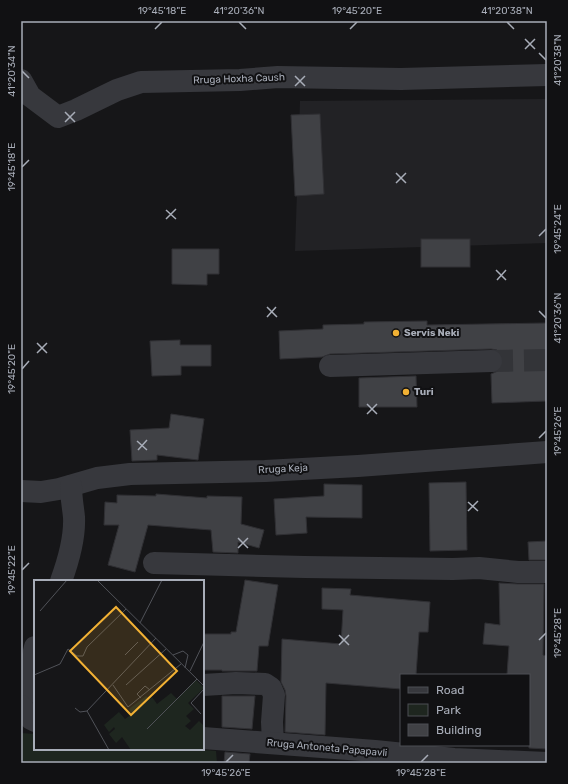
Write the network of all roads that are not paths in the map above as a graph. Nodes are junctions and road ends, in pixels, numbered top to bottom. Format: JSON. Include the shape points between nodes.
{"nodes":[{"id":1,"x":547,"y":75,"type":"edge"},
{"id":2,"x":21,"y":80,"type":"edge"},
{"id":3,"x":491,"y":361,"type":"tunnel mouth"},
{"id":4,"x":330,"y":366,"type":"dead end"},
{"id":5,"x":547,"y":452,"type":"edge"},
{"id":6,"x":71,"y":486,"type":"junction"},
{"id":7,"x":21,"y":491,"type":"edge"},
{"id":8,"x":154,"y":563,"type":"dead end"},
{"id":9,"x":547,"y":572,"type":"edge"},
{"id":10,"x":61,"y":580,"type":"edge"},
{"id":11,"x":34,"y":651,"type":"edge"},
{"id":12,"x":204,"y":685,"type":"edge"},
{"id":13,"x":21,"y":705,"type":"edge"},
{"id":14,"x":34,"y":720,"type":"edge"},
{"id":15,"x":204,"y":738,"type":"edge"},
{"id":16,"x":274,"y":743,"type":"junction"},
{"id":17,"x":547,"y":762,"type":"edge"}],
"edges":[{"from":1,"to":2,"type":"street","name":"Rruga Hoxha Caush","via":[[401,79],[278,77],[141,82],[58,117],[30,96]]},
{"from":3,"to":4,"type":"street"},
{"from":5,"to":6,"type":"street","name":"Rruga Keja","via":[[265,471],[130,474],[96,478]]},
{"from":6,"to":7,"type":"street","name":"Rruga Keja","via":[[41,492]]},
{"from":6,"to":10,"type":"street","via":[[74,518],[72,540]]},
{"from":8,"to":9,"type":"street","via":[[479,568]]},
{"from":11,"to":13,"type":"street"},
{"from":12,"to":16,"type":"street","via":[[266,684],[271,688],[274,695]]},
{"from":13,"to":14,"type":"street"},
{"from":15,"to":16,"type":"street","name":"Rruga Antoneta Papapavli"},
{"from":16,"to":17,"type":"street","name":"Rruga Antoneta Papapavli","via":[[454,760]]}]}
